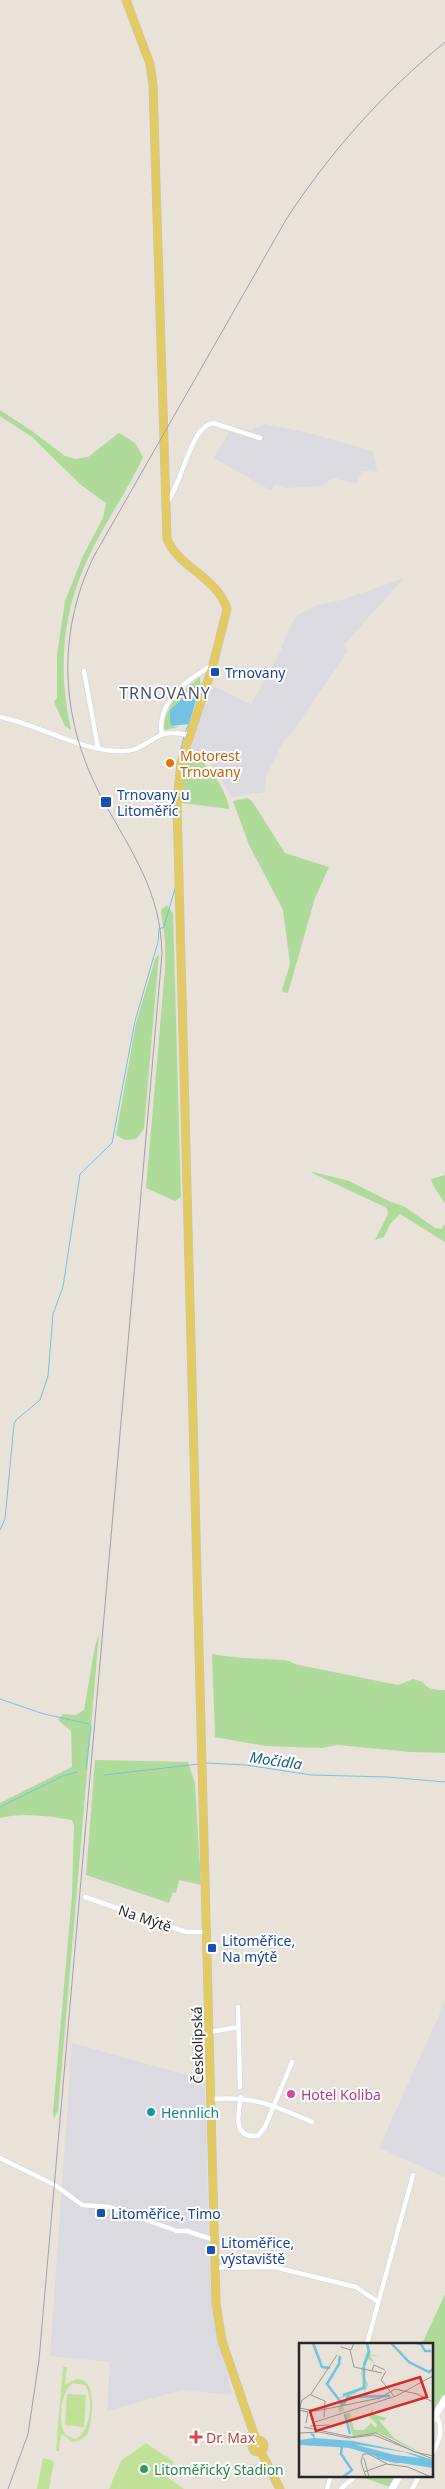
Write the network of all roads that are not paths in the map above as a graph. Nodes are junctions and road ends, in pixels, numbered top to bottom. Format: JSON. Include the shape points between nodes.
{"nodes":[{"id":1,"x":126,"y":0,"type":"edge"},
{"id":2,"x":260,"y":438,"type":"dead end"},
{"id":3,"x":165,"y":504,"type":"junction"},
{"id":4,"x":213,"y":665,"type":"junction"},
{"id":5,"x":84,"y":672,"type":"dead end"},
{"id":6,"x":0,"y":716,"type":"edge"},
{"id":7,"x":190,"y":734,"type":"junction"},
{"id":8,"x":162,"y":735,"type":"junction"},
{"id":9,"x":98,"y":748,"type":"junction"},
{"id":10,"x":85,"y":1897,"type":"dead end"},
{"id":11,"x":207,"y":1932,"type":"junction"},
{"id":12,"x":238,"y":2007,"type":"dead end"},
{"id":13,"x":238,"y":2027,"type":"junction"},
{"id":14,"x":210,"y":2032,"type":"junction"},
{"id":15,"x":292,"y":2062,"type":"dead end"},
{"id":16,"x":240,"y":2088,"type":"dead end"},
{"id":17,"x":241,"y":2097,"type":"junction"},
{"id":18,"x":211,"y":2098,"type":"junction"},
{"id":19,"x":275,"y":2105,"type":"junction"},
{"id":20,"x":312,"y":2122,"type":"dead end"},
{"id":21,"x":0,"y":2158,"type":"edge"},
{"id":22,"x":413,"y":2175,"type":"dead end"},
{"id":23,"x":214,"y":2240,"type":"junction"},
{"id":24,"x":215,"y":2268,"type":"junction"},
{"id":25,"x":378,"y":2302,"type":"junction"},
{"id":26,"x":367,"y":2343,"type":"edge"},
{"id":27,"x":445,"y":2399,"type":"edge"},
{"id":28,"x":436,"y":2415,"type":"junction"},
{"id":29,"x":432,"y":2421,"type":"edge"},
{"id":30,"x":432,"y":2454,"type":"edge"},
{"id":31,"x":331,"y":2476,"type":"edge"},
{"id":32,"x":399,"y":2476,"type":"edge"},
{"id":33,"x":419,"y":2476,"type":"edge"},
{"id":34,"x":354,"y":2477,"type":"dead end"},
{"id":35,"x":280,"y":2489,"type":"edge"},
{"id":36,"x":327,"y":2489,"type":"edge"},
{"id":37,"x":342,"y":2489,"type":"edge"},
{"id":38,"x":392,"y":2489,"type":"edge"},
{"id":39,"x":412,"y":2489,"type":"edge"}],
"edges":[{"from":1,"to":3,"type":"main road","name":"Českolipská","via":[[150,64],[153,86]]},
{"from":2,"to":3,"type":"street","via":[[213,423],[202,427],[172,496]]},
{"from":3,"to":4,"type":"main road","name":"Českolipská","via":[[170,546],[202,574],[225,604],[226,616]]},
{"from":4,"to":7,"type":"main road","name":"Českolipská"},
{"from":4,"to":8,"type":"street","via":[[172,697],[161,718]]},
{"from":5,"to":9,"type":"street"},
{"from":6,"to":9,"type":"street"},
{"from":7,"to":8,"type":"street"},
{"from":7,"to":11,"type":"main road","name":"Českolipská","via":[[181,763],[177,804]]},
{"from":8,"to":9,"type":"street","via":[[131,751]]},
{"from":10,"to":11,"type":"street","name":"Na Mýtě","via":[[186,1932]]},
{"from":11,"to":14,"type":"main road","name":"Českolipská"},
{"from":12,"to":13,"type":"street"},
{"from":13,"to":14,"type":"street"},
{"from":13,"to":16,"type":"street"},
{"from":14,"to":18,"type":"main road","name":"Českolipská"},
{"from":15,"to":19,"type":"street"},
{"from":17,"to":18,"type":"street"},
{"from":17,"to":19,"type":"street"},
{"from":17,"to":19,"type":"street","via":[[238,2125],[243,2134],[250,2137],[258,2136],[265,2128]]},
{"from":18,"to":23,"type":"main road","name":"Českolipská"},
{"from":19,"to":20,"type":"street"},
{"from":21,"to":23,"type":"street","via":[[55,2185],[82,2205],[110,2207],[177,2231]]},
{"from":22,"to":25,"type":"street"},
{"from":23,"to":24,"type":"main road","name":"Českolipská"},
{"from":24,"to":25,"type":"street","via":[[274,2266],[356,2287]]},
{"from":24,"to":35,"type":"main road","name":"Českolipská","via":[[219,2329],[256,2440],[252,2448],[256,2453],[261,2452]]},
{"from":25,"to":26,"type":"street"},
{"from":27,"to":28,"type":"main road"},
{"from":28,"to":29,"type":"main road"},
{"from":28,"to":30,"type":"street","via":[[441,2420],[443,2434]]},
{"from":31,"to":36,"type":"street"},
{"from":32,"to":38,"type":"main road"},
{"from":33,"to":39,"type":"street"},
{"from":34,"to":37,"type":"street"}]}
